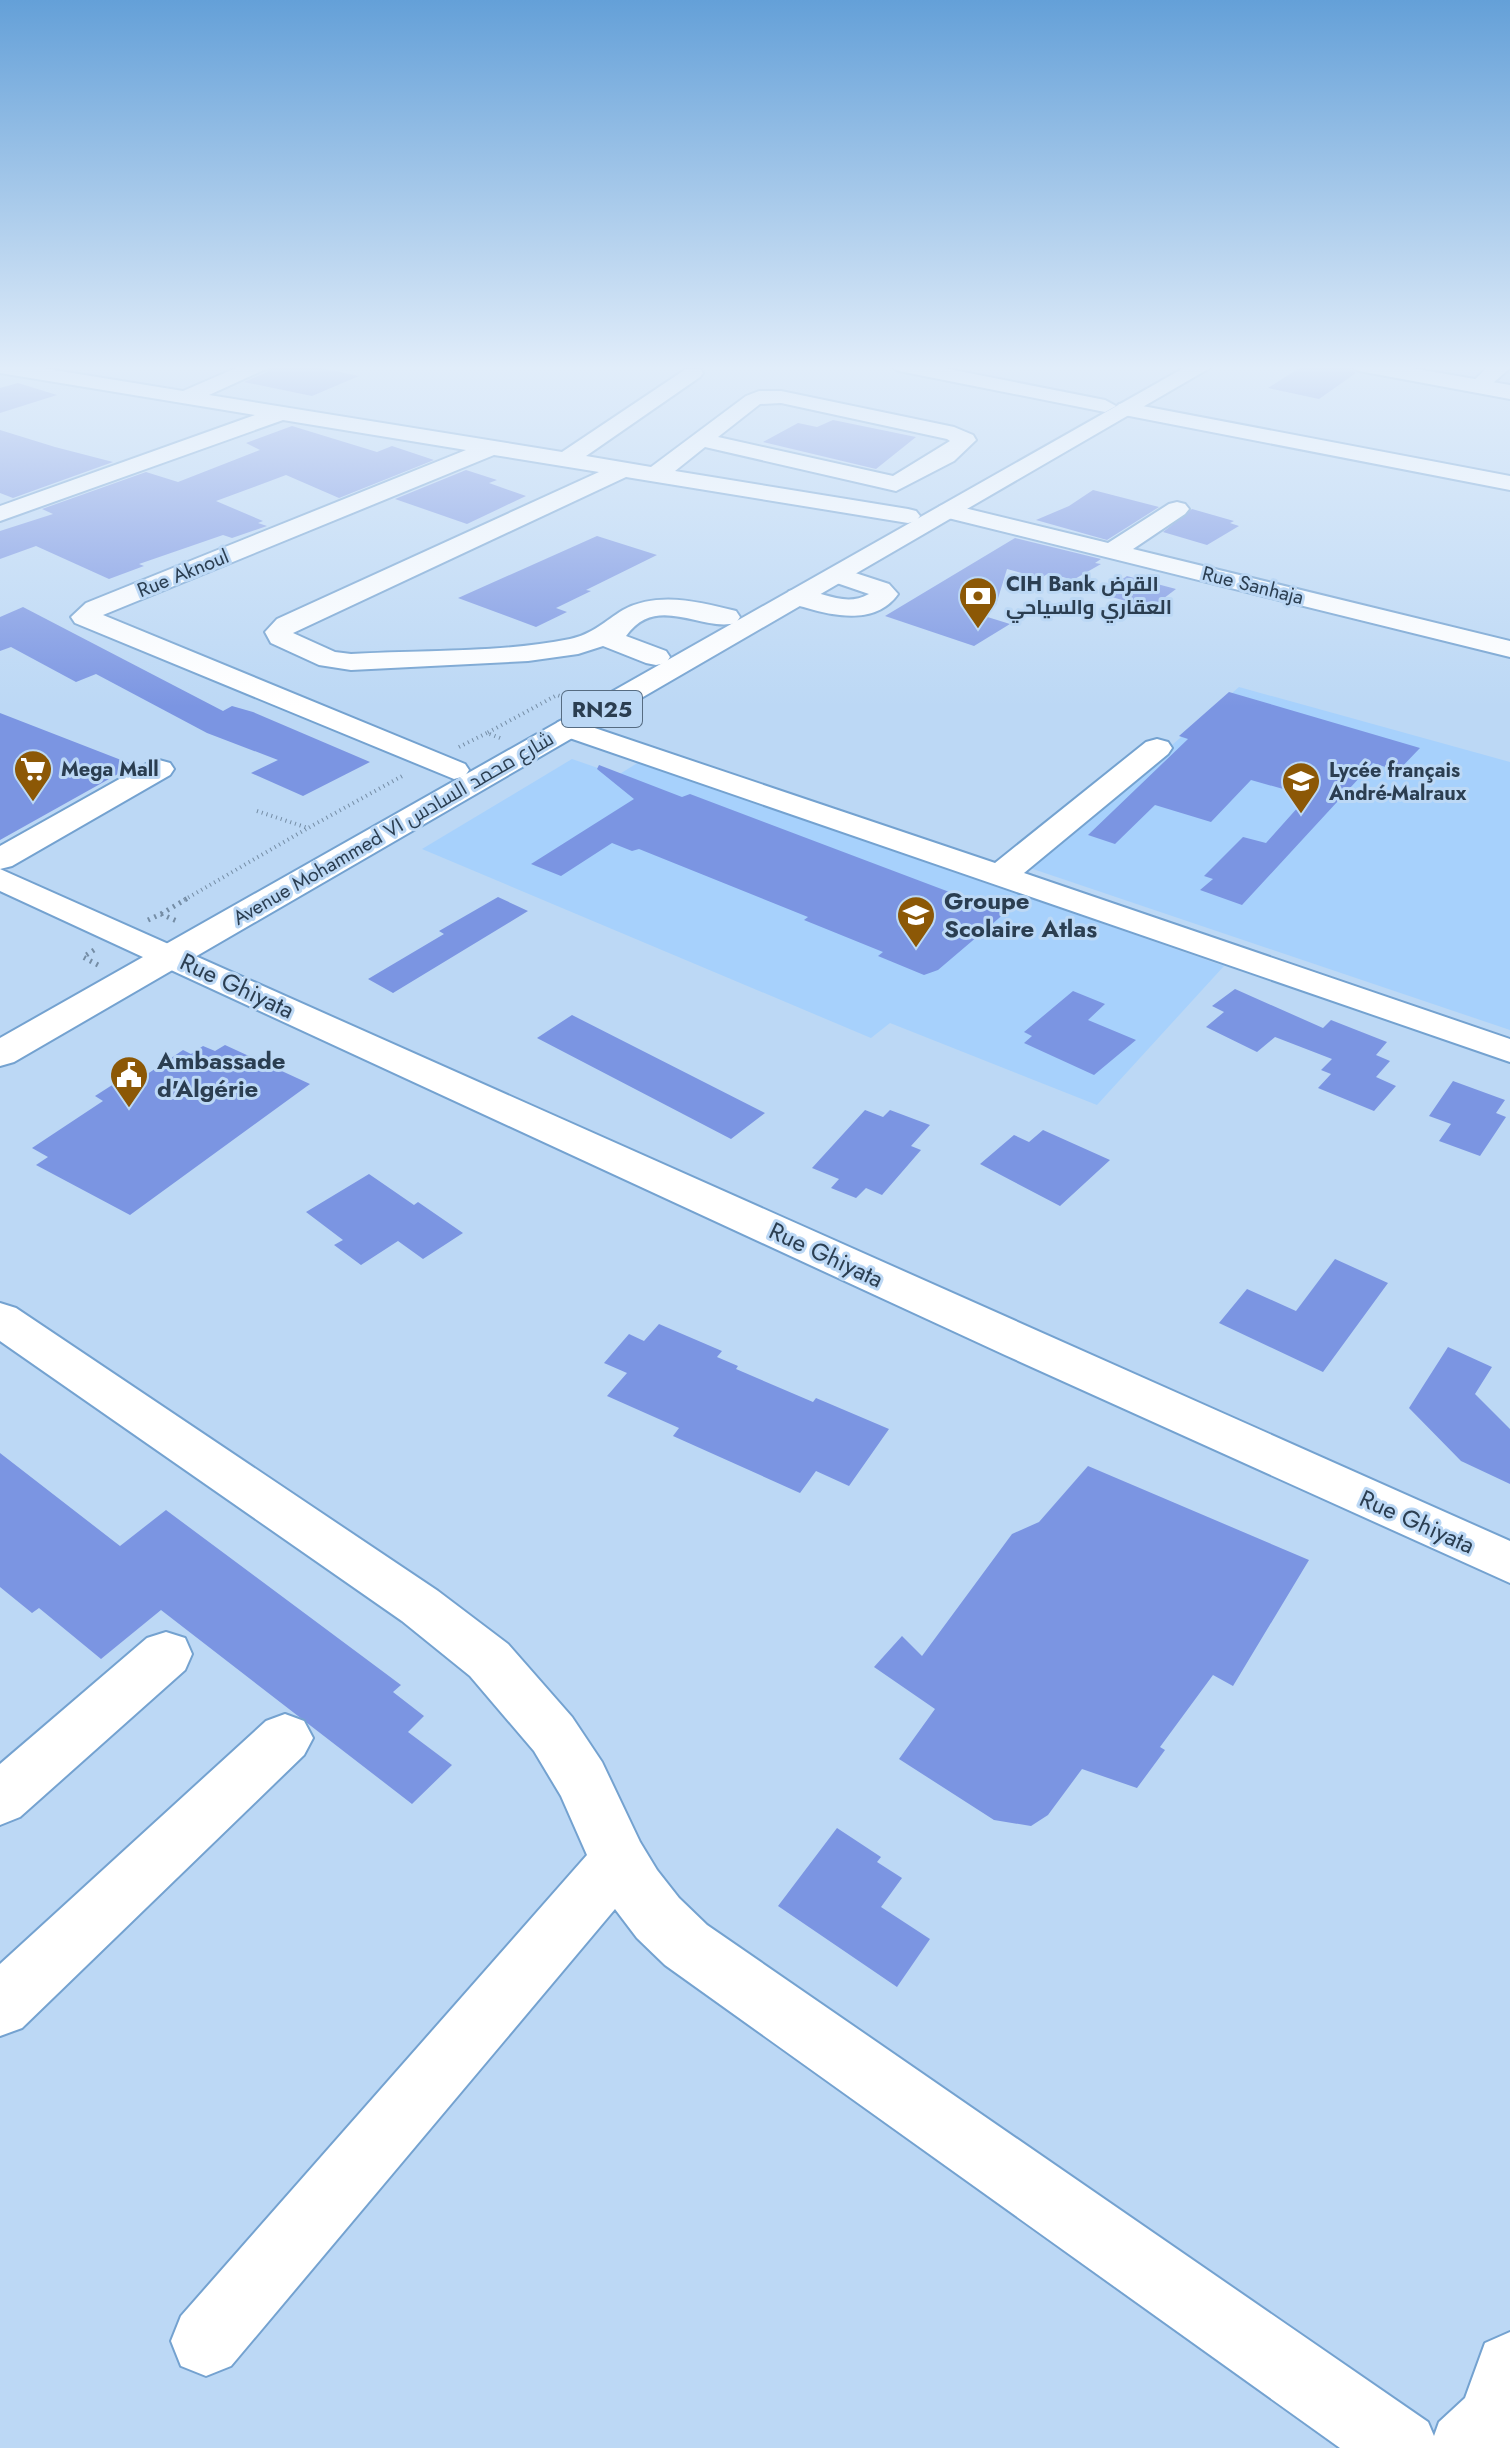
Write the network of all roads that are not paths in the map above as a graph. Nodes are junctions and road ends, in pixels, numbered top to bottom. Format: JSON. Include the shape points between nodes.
{"nodes":[{"id":1,"x":97,"y":479,"type":"edge"},
{"id":2,"x":415,"y":479,"type":"edge"},
{"id":3,"x":602,"y":479,"type":"edge"},
{"id":4,"x":687,"y":479,"type":"edge"},
{"id":5,"x":875,"y":479,"type":"edge"},
{"id":6,"x":904,"y":479,"type":"edge"},
{"id":7,"x":979,"y":479,"type":"edge"},
{"id":8,"x":1000,"y":479,"type":"edge"},
{"id":9,"x":1490,"y":479,"type":"edge"},
{"id":10,"x":1510,"y":483,"type":"edge"},
{"id":11,"x":1177,"y":509,"type":"dead end"},
{"id":12,"x":948,"y":511,"type":"junction"},
{"id":13,"x":0,"y":514,"type":"edge"},
{"id":14,"x":908,"y":516,"type":"junction"},
{"id":15,"x":1113,"y":551,"type":"junction"},
{"id":16,"x":837,"y":575,"type":"junction"},
{"id":17,"x":798,"y":597,"type":"junction"},
{"id":18,"x":727,"y":617,"type":"junction"},
{"id":19,"x":616,"y":639,"type":"junction"},
{"id":20,"x":1510,"y":649,"type":"edge"},
{"id":21,"x":656,"y":657,"type":"junction"},
{"id":22,"x":571,"y":667,"type":"dead end"},
{"id":23,"x":572,"y":715,"type":"junction"},
{"id":24,"x":1157,"y":748,"type":"dead end"},
{"id":25,"x":443,"y":765,"type":"junction"},
{"id":26,"x":159,"y":769,"type":"dead end"},
{"id":27,"x":0,"y":859,"type":"edge"},
{"id":28,"x":1000,"y":876,"type":"junction"},
{"id":29,"x":0,"y":879,"type":"edge"},
{"id":30,"x":158,"y":938,"type":"junction"},
{"id":31,"x":0,"y":1025,"type":"edge"},
{"id":32,"x":1510,"y":1051,"type":"edge"},
{"id":33,"x":0,"y":1054,"type":"edge"},
{"id":34,"x":0,"y":1319,"type":"edge"},
{"id":35,"x":1510,"y":1563,"type":"edge"},
{"id":36,"x":166,"y":1654,"type":"dead end"},
{"id":37,"x":285,"y":1738,"type":"dead end"},
{"id":38,"x":0,"y":1799,"type":"edge"},
{"id":39,"x":619,"y":1861,"type":"junction"},
{"id":40,"x":0,"y":2006,"type":"edge"},
{"id":41,"x":206,"y":2341,"type":"dead end"},
{"id":42,"x":1510,"y":2368,"type":"edge"},
{"id":43,"x":1402,"y":2448,"type":"edge"},
{"id":44,"x":1465,"y":2448,"type":"edge"}],
"edges":[{"from":1,"to":13,"type":"street"},
{"from":2,"to":25,"type":"street","name":"Rue Aknoul","via":[[84,617]]},
{"from":3,"to":19,"type":"street","via":[[278,632],[329,659],[351,662],[528,653]]},
{"from":4,"to":14,"type":"street"},
{"from":5,"to":6,"type":"street","via":[[896,484]]},
{"from":7,"to":14,"type":"main road","name":"Avenue Mohammed VI شارع محمد السادس","number":"RN25"},
{"from":8,"to":12,"type":"main road","name":"Avenue Mohammed VI شارع محمد السادس","number":"RN25"},
{"from":9,"to":10,"type":"street"},
{"from":11,"to":15,"type":"street"},
{"from":12,"to":15,"type":"street","name":"Rue Sanhaja"},
{"from":12,"to":16,"type":"main road","name":"Avenue Mohammed VI شارع محمد السادس","number":"RN25"},
{"from":14,"to":18,"type":"main road","name":"Avenue Mohammed VI شارع محمد السادس","number":"RN25"},
{"from":15,"to":20,"type":"street","name":"Rue Sanhaja"},
{"from":16,"to":17,"type":"main road","name":"Avenue Mohammed VI شارع محمد السادس","number":"RN25"},
{"from":16,"to":17,"type":"street","via":[[885,594],[851,610]]},
{"from":17,"to":23,"type":"main road","name":"Avenue Mohammed VI شارع محمد السادس","number":"RN25"},
{"from":18,"to":19,"type":"street","via":[[657,607],[629,616]]},
{"from":18,"to":21,"type":"main road","name":"Avenue Mohammed VI شارع محمد السادس","number":"RN25"},
{"from":19,"to":21,"type":"street"},
{"from":19,"to":22,"type":"street"},
{"from":21,"to":23,"type":"main road","name":"Avenue Mohammed VI شارع محمد السادس","number":"RN25"},
{"from":23,"to":25,"type":"main road","name":"Avenue Mohammed VI شارع محمد السادس","number":"RN25","via":[[496,737]]},
{"from":23,"to":28,"type":"street"},
{"from":23,"to":30,"type":"main road","name":"Avenue Mohammed VI شارع محمد السادس","number":"RN25"},
{"from":24,"to":28,"type":"street"},
{"from":25,"to":30,"type":"main road","name":"Avenue Mohammed VI شارع محمد السادس","number":"RN25"},
{"from":26,"to":27,"type":"street"},
{"from":28,"to":32,"type":"street"},
{"from":29,"to":30,"type":"street","name":"Rue Ghiyata"},
{"from":30,"to":31,"type":"main road","name":"Avenue Mohammed VI شارع محمد السادس","number":"RN25"},
{"from":30,"to":33,"type":"main road","name":"Avenue Mohammed VI شارع محمد السادس","number":"RN25"},
{"from":30,"to":35,"type":"street","name":"Rue Ghiyata","via":[[1006,1338]]},
{"from":34,"to":39,"type":"street","via":[[420,1606],[489,1660],[553,1734],[582,1780]]},
{"from":36,"to":38,"type":"street"},
{"from":37,"to":40,"type":"street"},
{"from":39,"to":41,"type":"street"},
{"from":39,"to":43,"type":"street","via":[[658,1918],[686,1945]]},
{"from":42,"to":44,"type":"street","via":[[1494,2420],[1484,2436]]}]}
